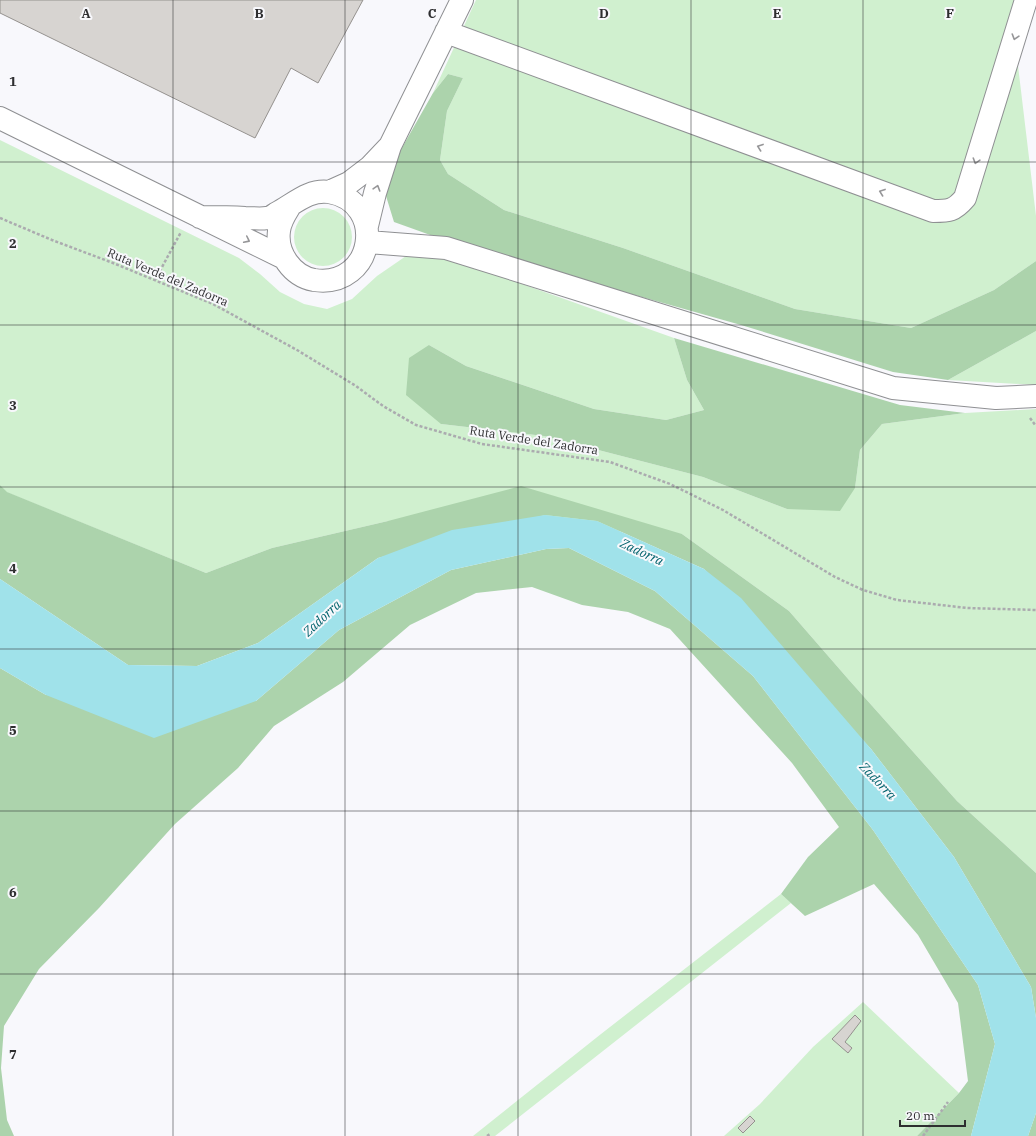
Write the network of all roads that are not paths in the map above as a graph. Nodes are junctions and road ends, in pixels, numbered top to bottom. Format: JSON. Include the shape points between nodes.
{"nodes":[{"id":1,"x":462,"y":0,"type":"edge"},
{"id":2,"x":1026,"y":0,"type":"edge"},
{"id":3,"x":446,"y":32,"type":"junction"},
{"id":4,"x":0,"y":118,"type":"edge"},
{"id":5,"x":390,"y":146,"type":"junction"},
{"id":6,"x":329,"y":192,"type":"junction"},
{"id":7,"x":290,"y":206,"type":"junction"},
{"id":8,"x":200,"y":217,"type":"junction"},
{"id":9,"x":367,"y":234,"type":"junction"},
{"id":10,"x":284,"y":258,"type":"junction"},
{"id":11,"x":1036,"y":396,"type":"edge"}],
"edges":[{"from":1,"to":3,"type":"street"},
{"from":2,"to":3,"type":"street","one_way":true,"via":[[965,198],[957,208],[948,211],[933,211]]},
{"from":3,"to":5,"type":"street"},
{"from":4,"to":8,"type":"street"},
{"from":5,"to":6,"type":"street","via":[[370,167],[349,183]]},
{"from":9,"to":5,"type":"street","one_way":true,"via":[[375,194]]},
{"from":6,"to":7,"type":"street","via":[[314,192]]},
{"from":6,"to":9,"type":"street","via":[[353,203],[362,213]]},
{"from":7,"to":8,"type":"street","via":[[268,218]]},
{"from":7,"to":10,"type":"street","via":[[282,218],[278,231],[279,245]]},
{"from":8,"to":10,"type":"street","one_way":true},
{"from":9,"to":10,"type":"street","via":[[363,257],[353,270],[340,278],[324,281],[308,279],[294,271]]},
{"from":9,"to":11,"type":"street","via":[[446,248],[893,388],[996,398]]}]}
